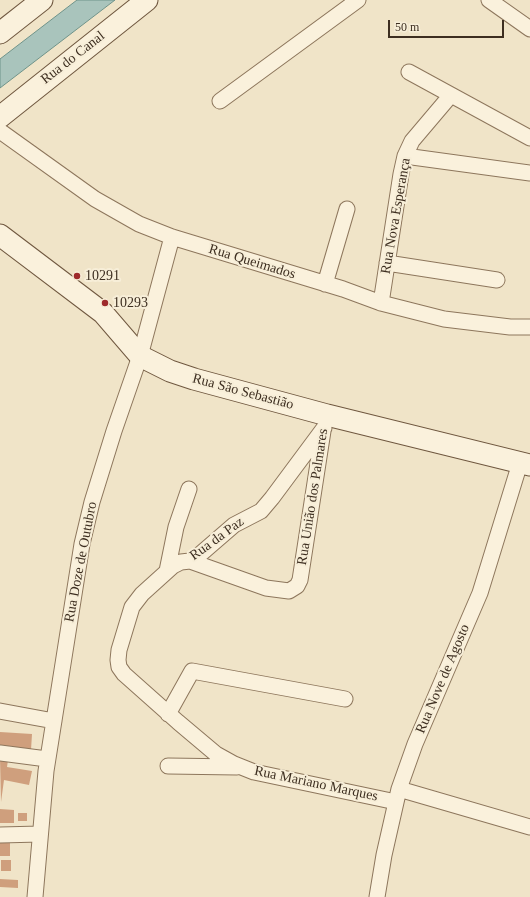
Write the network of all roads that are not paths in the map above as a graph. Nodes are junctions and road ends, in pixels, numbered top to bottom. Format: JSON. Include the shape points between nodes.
{"nodes":[{"id":1,"x":42,"y":0,"type":"edge"},
{"id":2,"x":147,"y":0,"type":"edge"},
{"id":3,"x":358,"y":0,"type":"edge"},
{"id":4,"x":494,"y":2,"type":"edge"},
{"id":5,"x":530,"y":29,"type":"edge"},
{"id":6,"x":0,"y":33,"type":"edge"},
{"id":7,"x":409,"y":72,"type":"dead end"},
{"id":8,"x":451,"y":95,"type":"junction"},
{"id":9,"x":220,"y":101,"type":"dead end"},
{"id":10,"x":0,"y":117,"type":"edge"},
{"id":11,"x":0,"y":131,"type":"edge"},
{"id":12,"x":530,"y":138,"type":"edge"},
{"id":13,"x":405,"y":156,"type":"junction"},
{"id":14,"x":530,"y":173,"type":"edge"},
{"id":15,"x":346,"y":209,"type":"dead end"},
{"id":16,"x":0,"y":235,"type":"edge"},
{"id":17,"x":172,"y":237,"type":"junction"},
{"id":18,"x":387,"y":263,"type":"junction"},
{"id":19,"x":497,"y":280,"type":"dead end"},
{"id":20,"x":325,"y":284,"type":"junction"},
{"id":21,"x":381,"y":303,"type":"junction"},
{"id":22,"x":530,"y":328,"type":"edge"},
{"id":23,"x":140,"y":356,"type":"junction"},
{"id":24,"x":325,"y":421,"type":"junction"},
{"id":25,"x":525,"y":464,"type":"edge"},
{"id":26,"x":189,"y":490,"type":"dead end"},
{"id":27,"x":190,"y":561,"type":"junction"},
{"id":28,"x":166,"y":571,"type":"junction"},
{"id":29,"x":132,"y":607,"type":"joint"},
{"id":30,"x":345,"y":699,"type":"dead end"},
{"id":31,"x":0,"y":711,"type":"edge"},
{"id":32,"x":168,"y":714,"type":"junction"},
{"id":33,"x":54,"y":721,"type":"junction"},
{"id":34,"x":0,"y":753,"type":"edge"},
{"id":35,"x":47,"y":759,"type":"junction"},
{"id":36,"x":168,"y":766,"type":"dead end"},
{"id":37,"x":242,"y":767,"type":"junction"},
{"id":38,"x":398,"y":795,"type":"junction"},
{"id":39,"x":530,"y":827,"type":"edge"},
{"id":40,"x":40,"y":834,"type":"junction"},
{"id":41,"x":0,"y":836,"type":"edge"},
{"id":42,"x":35,"y":897,"type":"edge"},
{"id":43,"x":377,"y":897,"type":"edge"}],
"edges":[{"from":1,"to":6,"type":"street"},
{"from":2,"to":10,"type":"street","name":"Rua do Canal"},
{"from":3,"to":9,"type":"street"},
{"from":4,"to":5,"type":"street"},
{"from":7,"to":8,"type":"street"},
{"from":8,"to":12,"type":"street"},
{"from":8,"to":13,"type":"street","name":"Rua Nova Esperança","via":[[412,142]]},
{"from":11,"to":17,"type":"street","name":"Rua Queimados","via":[[95,199],[139,224]]},
{"from":13,"to":14,"type":"street"},
{"from":13,"to":18,"type":"street","name":"Rua Nova Esperança"},
{"from":15,"to":20,"type":"street"},
{"from":16,"to":23,"type":"street","name":"Rua São Sebastião","via":[[103,313]]},
{"from":17,"to":20,"type":"street","name":"Rua Queimados"},
{"from":17,"to":23,"type":"street","name":"Rua Doze de Outubro"},
{"from":18,"to":19,"type":"street"},
{"from":18,"to":21,"type":"street","name":"Rua Nova Esperança"},
{"from":20,"to":21,"type":"street","name":"Rua Queimados"},
{"from":21,"to":22,"type":"street","name":"Rua Queimados","via":[[444,318]]},
{"from":23,"to":24,"type":"street","name":"Rua São Sebastião","via":[[165,369]]},
{"from":23,"to":33,"type":"street","name":"Rua Doze de Outubro","via":[[114,431],[85,530]]},
{"from":24,"to":25,"type":"street","name":"Rua São Sebastião"},
{"from":24,"to":27,"type":"street","name":"Rua da Paz","via":[[261,511],[234,525]]},
{"from":24,"to":27,"type":"street","name":"Rua União dos Palmares","via":[[297,586],[289,591],[266,588]]},
{"from":25,"to":38,"type":"street","name":"Rua Nove de Agosto","via":[[480,593],[418,737]]},
{"from":26,"to":28,"type":"street","name":"Rua da Paz","via":[[176,527]]},
{"from":27,"to":28,"type":"street","name":"Rua da Paz","via":[[181,562]]},
{"from":28,"to":29,"type":"street","name":"Rua da Paz"},
{"from":29,"to":32,"type":"street","name":"Rua Mariano Marques","via":[[119,650],[119,667]]},
{"from":30,"to":32,"type":"street","via":[[192,671]]},
{"from":31,"to":33,"type":"street"},
{"from":32,"to":37,"type":"street","name":"Rua Mariano Marques","via":[[216,754]]},
{"from":33,"to":35,"type":"street","name":"Rua Doze de Outubro"},
{"from":34,"to":35,"type":"street"},
{"from":35,"to":40,"type":"street","name":"Rua Doze de Outubro"},
{"from":36,"to":37,"type":"street"},
{"from":37,"to":38,"type":"street","name":"Rua Mariano Marques","via":[[286,780]]},
{"from":38,"to":39,"type":"street","name":"Rua Mariano Marques"},
{"from":38,"to":43,"type":"street","name":"Rua Nove de Agosto"},
{"from":40,"to":41,"type":"street"},
{"from":40,"to":42,"type":"street","name":"Rua Doze de Outubro"}]}
